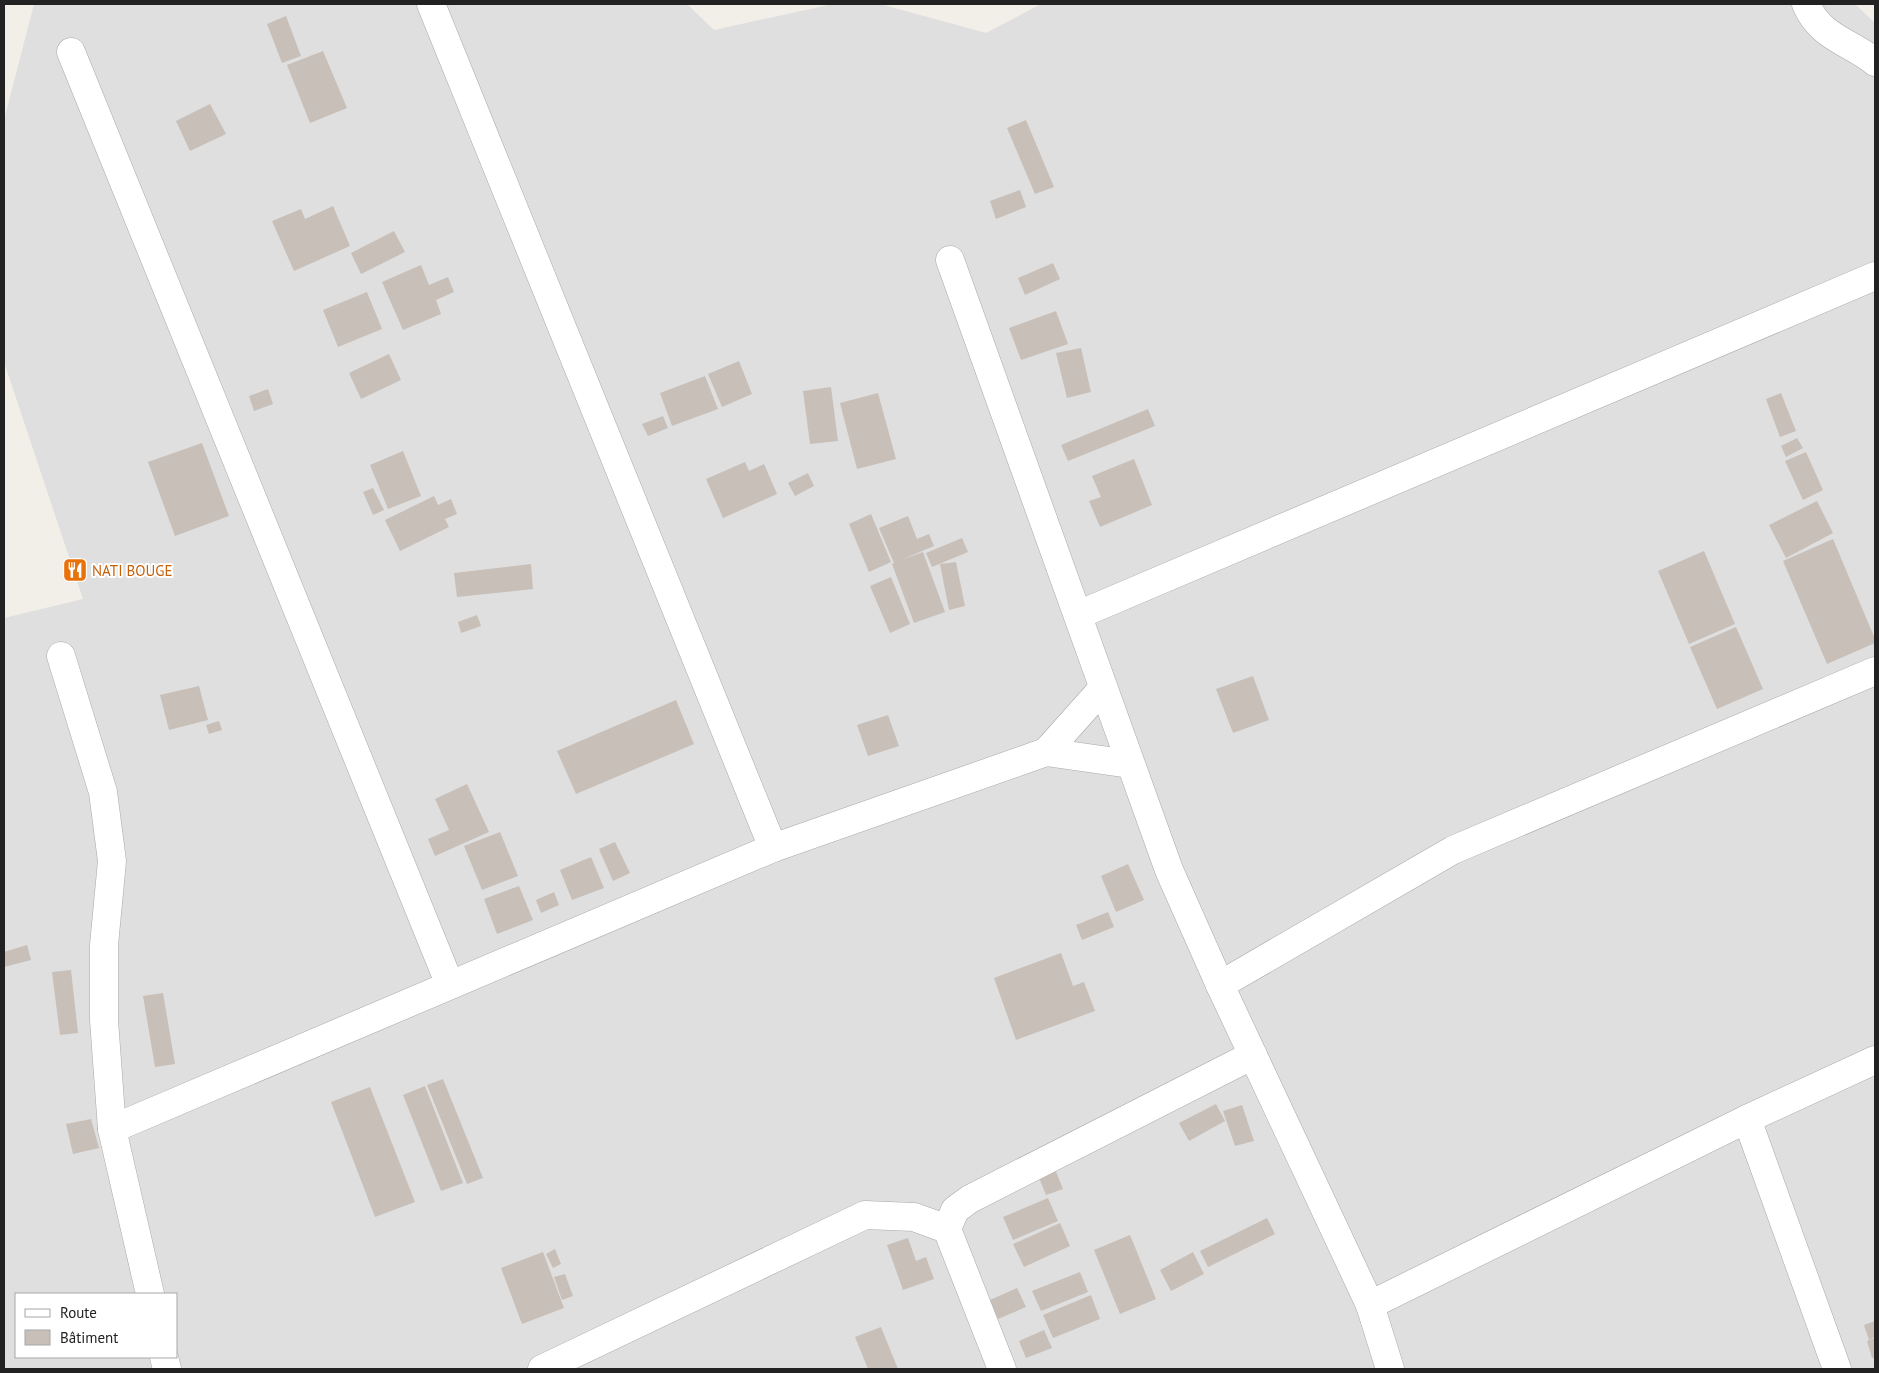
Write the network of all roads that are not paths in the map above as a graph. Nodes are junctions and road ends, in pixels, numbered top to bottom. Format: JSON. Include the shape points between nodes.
{"nodes":[{"id":1,"x":431,"y":4,"type":"edge"},
{"id":2,"x":1806,"y":4,"type":"edge"},
{"id":3,"x":71,"y":52,"type":"dead end"},
{"id":4,"x":1875,"y":62,"type":"edge"},
{"id":5,"x":950,"y":260,"type":"dead end"},
{"id":6,"x":1875,"y":276,"type":"edge"},
{"id":7,"x":1078,"y":615,"type":"junction"},
{"id":8,"x":61,"y":656,"type":"dead end"},
{"id":9,"x":1875,"y":671,"type":"edge"},
{"id":10,"x":1103,"y":688,"type":"junction"},
{"id":11,"x":1046,"y":752,"type":"junction"},
{"id":12,"x":1130,"y":764,"type":"junction"},
{"id":13,"x":773,"y":848,"type":"junction"},
{"id":14,"x":450,"y":985,"type":"junction"},
{"id":15,"x":1220,"y":985,"type":"junction"},
{"id":16,"x":1253,"y":1055,"type":"junction"},
{"id":17,"x":1875,"y":1060,"type":"edge"},
{"id":18,"x":1747,"y":1119,"type":"junction"},
{"id":19,"x":112,"y":1129,"type":"junction"},
{"id":20,"x":948,"y":1229,"type":"junction"},
{"id":21,"x":150,"y":1293,"type":"edge"},
{"id":22,"x":1370,"y":1305,"type":"junction"},
{"id":23,"x":542,"y":1369,"type":"edge"},
{"id":24,"x":1002,"y":1369,"type":"edge"},
{"id":25,"x":1390,"y":1369,"type":"edge"},
{"id":26,"x":1837,"y":1369,"type":"edge"}],
"edges":[{"from":1,"to":13,"type":"street"},
{"from":2,"to":4,"type":"street","via":[[1809,12],[1832,37]]},
{"from":3,"to":14,"type":"street"},
{"from":5,"to":7,"type":"street"},
{"from":6,"to":7,"type":"street"},
{"from":7,"to":10,"type":"street"},
{"from":8,"to":19,"type":"street","via":[[103,792],[112,861],[104,945],[104,1020]]},
{"from":9,"to":15,"type":"street","via":[[1453,850]]},
{"from":10,"to":11,"type":"street"},
{"from":10,"to":12,"type":"street"},
{"from":11,"to":12,"type":"street"},
{"from":11,"to":13,"type":"street"},
{"from":12,"to":15,"type":"street","via":[[1169,870]]},
{"from":13,"to":14,"type":"street"},
{"from":14,"to":19,"type":"street"},
{"from":15,"to":16,"type":"street"},
{"from":16,"to":20,"type":"street","via":[[970,1199],[955,1210]]},
{"from":16,"to":22,"type":"street"},
{"from":17,"to":18,"type":"street"},
{"from":18,"to":22,"type":"street"},
{"from":18,"to":26,"type":"street"},
{"from":19,"to":21,"type":"street"},
{"from":20,"to":23,"type":"street","via":[[914,1218],[865,1215]]},
{"from":20,"to":24,"type":"street"},
{"from":22,"to":25,"type":"street"}]}
